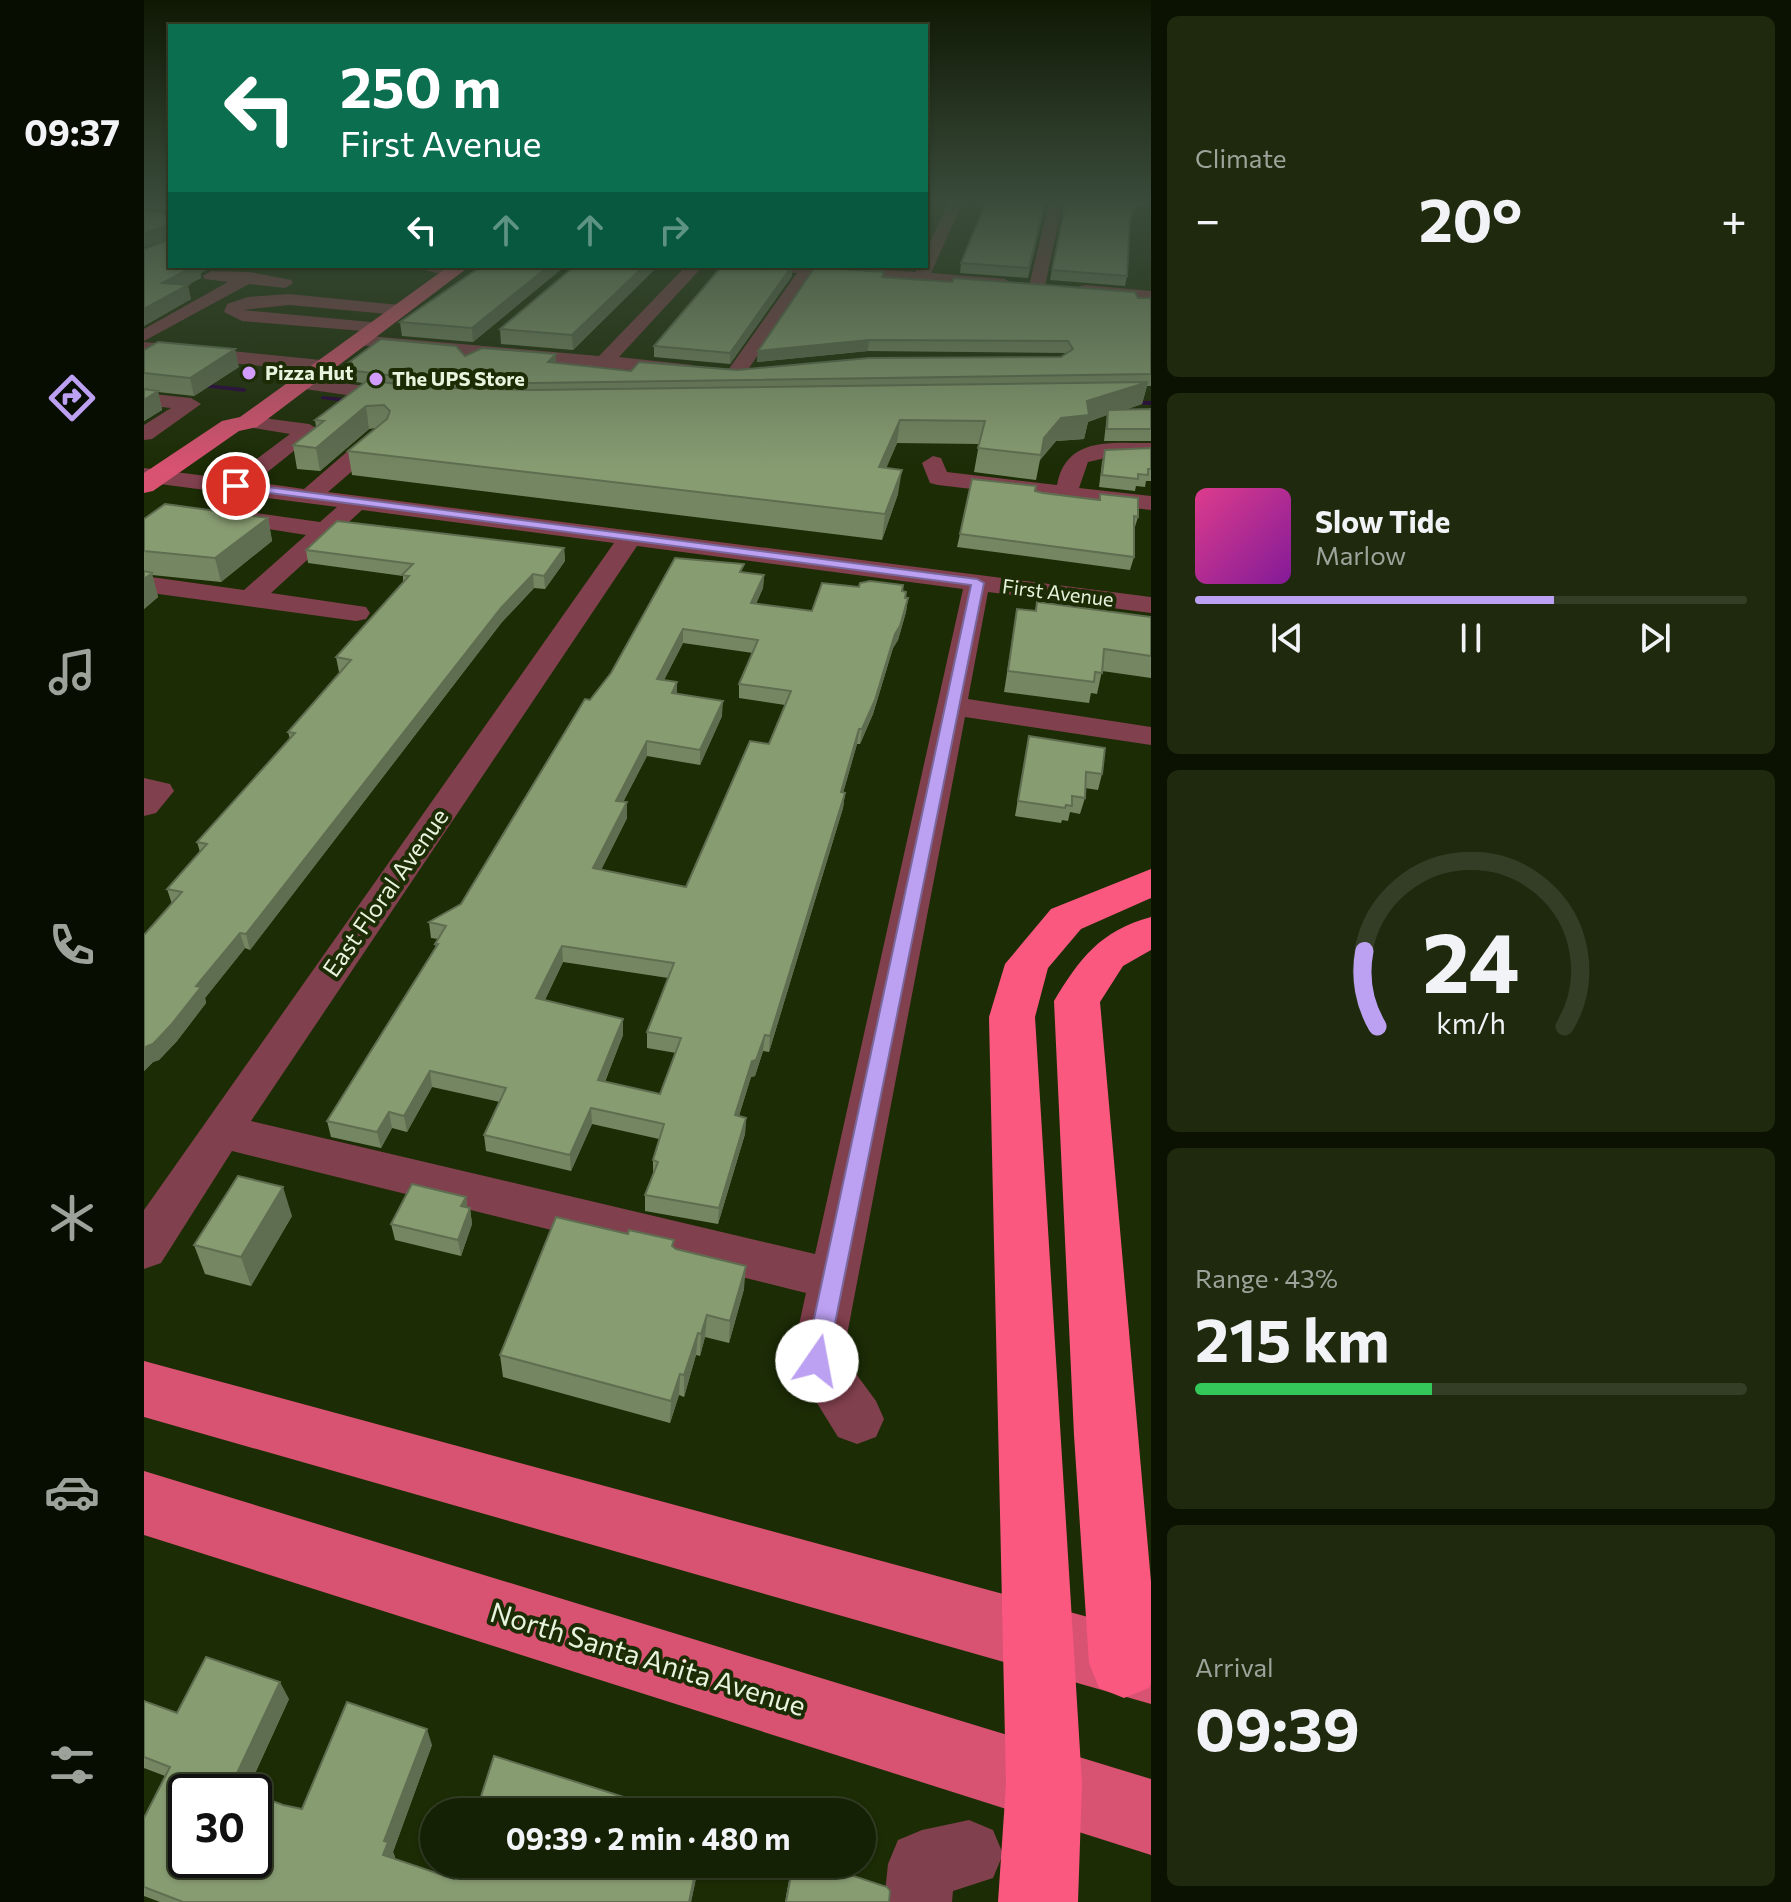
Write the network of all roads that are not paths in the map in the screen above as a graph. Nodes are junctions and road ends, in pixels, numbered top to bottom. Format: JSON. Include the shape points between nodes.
{"nodes":[{"id":1,"x":226,"y":291,"type":"edge"},
{"id":2,"x":373,"y":291,"type":"edge"},
{"id":3,"x":425,"y":291,"type":"edge"},
{"id":4,"x":672,"y":291,"type":"edge"},
{"id":5,"x":789,"y":291,"type":"edge"},
{"id":6,"x":1086,"y":291,"type":"edge"},
{"id":7,"x":419,"y":295,"type":"junction"},
{"id":8,"x":1151,"y":296,"type":"edge"},
{"id":9,"x":163,"y":304,"type":"edge"},
{"id":10,"x":192,"y":310,"type":"junction"},
{"id":11,"x":399,"y":310,"type":"junction"},
{"id":12,"x":500,"y":333,"type":"edge"},
{"id":13,"x":366,"y":334,"type":"junction"},
{"id":14,"x":144,"y":336,"type":"edge"},
{"id":15,"x":144,"y":348,"type":"edge"},
{"id":16,"x":477,"y":352,"type":"junction"},
{"id":17,"x":603,"y":363,"type":"junction"},
{"id":18,"x":321,"y":366,"type":"junction"},
{"id":19,"x":458,"y":367,"type":"edge"},
{"id":20,"x":721,"y":372,"type":"junction"},
{"id":21,"x":766,"y":372,"type":"edge"},
{"id":22,"x":264,"y":382,"type":"dead end"},
{"id":23,"x":295,"y":385,"type":"junction"},
{"id":24,"x":144,"y":399,"type":"edge"},
{"id":25,"x":420,"y":400,"type":"edge"},
{"id":26,"x":256,"y":415,"type":"junction"},
{"id":27,"x":144,"y":434,"type":"edge"},
{"id":28,"x":379,"y":436,"type":"edge"},
{"id":29,"x":1151,"y":450,"type":"edge"},
{"id":30,"x":933,"y":463,"type":"dead end"},
{"id":31,"x":156,"y":479,"type":"edge"},
{"id":32,"x":236,"y":486,"type":"junction"},
{"id":33,"x":268,"y":490,"type":"junction"},
{"id":34,"x":1066,"y":494,"type":"junction"},
{"id":35,"x":310,"y":495,"type":"junction"},
{"id":36,"x":358,"y":501,"type":"junction"},
{"id":37,"x":1151,"y":503,"type":"edge"},
{"id":38,"x":144,"y":505,"type":"edge"},
{"id":39,"x":326,"y":530,"type":"junction"},
{"id":40,"x":630,"y":538,"type":"junction"},
{"id":41,"x":977,"y":583,"type":"junction"},
{"id":42,"x":144,"y":584,"type":"edge"},
{"id":43,"x":249,"y":599,"type":"junction"},
{"id":44,"x":1151,"y":605,"type":"edge"},
{"id":45,"x":356,"y":613,"type":"dead end"},
{"id":46,"x":952,"y":706,"type":"junction"},
{"id":47,"x":1151,"y":736,"type":"edge"},
{"id":48,"x":144,"y":788,"type":"edge"},
{"id":49,"x":144,"y":806,"type":"edge"},
{"id":50,"x":1151,"y":882,"type":"edge"},
{"id":51,"x":1151,"y":931,"type":"edge"},
{"id":52,"x":221,"y":1131,"type":"junction"},
{"id":53,"x":144,"y":1249,"type":"edge"},
{"id":54,"x":834,"y":1279,"type":"junction"},
{"id":55,"x":144,"y":1389,"type":"edge"},
{"id":56,"x":857,"y":1419,"type":"dead end"},
{"id":57,"x":144,"y":1503,"type":"edge"},
{"id":58,"x":1039,"y":1640,"type":"junction"},
{"id":59,"x":1138,"y":1666,"type":"edge"},
{"id":60,"x":1044,"y":1784,"type":"junction"},
{"id":61,"x":1151,"y":1817,"type":"edge"},
{"id":62,"x":969,"y":1854,"type":"dead end"},
{"id":63,"x":918,"y":1902,"type":"edge"},
{"id":64,"x":1038,"y":1902,"type":"edge"}],
"edges":[{"from":1,"to":10,"type":"street"},
{"from":2,"to":7,"type":"street"},
{"from":3,"to":7,"type":"main road"},
{"from":4,"to":17,"type":"street"},
{"from":5,"to":20,"type":"street"},
{"from":6,"to":8,"type":"street"},
{"from":7,"to":11,"type":"main road"},
{"from":9,"to":10,"type":"street"},
{"from":10,"to":14,"type":"street"},
{"from":11,"to":13,"type":"main road"},
{"from":11,"to":13,"type":"street","via":[[272,299],[233,308],[242,316]]},
{"from":12,"to":16,"type":"street"},
{"from":13,"to":16,"type":"street"},
{"from":13,"to":18,"type":"main road"},
{"from":15,"to":18,"type":"street"},
{"from":16,"to":17,"type":"street"},
{"from":16,"to":19,"type":"street"},
{"from":17,"to":20,"type":"street"},
{"from":18,"to":23,"type":"main road"},
{"from":20,"to":21,"type":"street"},
{"from":22,"to":23,"type":"street"},
{"from":23,"to":25,"type":"street"},
{"from":23,"to":26,"type":"main road"},
{"from":24,"to":27,"type":"street","via":[[191,404]]},
{"from":26,"to":31,"type":"main road","via":[[252,429]]},
{"from":26,"to":32,"type":"street","via":[[309,430]]},
{"from":28,"to":35,"type":"street"},
{"from":29,"to":34,"type":"street","via":[[1079,456]]},
{"from":30,"to":34,"type":"street","via":[[938,478]]},
{"from":31,"to":32,"type":"street","name":"First Avenue"},
{"from":31,"to":38,"type":"main road"},
{"from":32,"to":33,"type":"street","name":"First Avenue"},
{"from":33,"to":35,"type":"street","name":"First Avenue"},
{"from":33,"to":39,"type":"street","via":[[238,518]]},
{"from":34,"to":37,"type":"street"},
{"from":35,"to":36,"type":"street","name":"First Avenue"},
{"from":36,"to":39,"type":"street"},
{"from":36,"to":40,"type":"street","name":"First Avenue"},
{"from":39,"to":43,"type":"street"},
{"from":40,"to":41,"type":"street","name":"First Avenue"},
{"from":40,"to":52,"type":"street","name":"East Floral Avenue"},
{"from":41,"to":44,"type":"street","name":"First Avenue"},
{"from":41,"to":46,"type":"street"},
{"from":42,"to":43,"type":"street"},
{"from":43,"to":45,"type":"street"},
{"from":46,"to":47,"type":"street"},
{"from":46,"to":54,"type":"street"},
{"from":48,"to":49,"type":"street","via":[[158,791]]},
{"from":50,"to":58,"type":"highway","via":[[1066,919],[1027,964],[1012,1017]]},
{"from":51,"to":59,"type":"highway","via":[[1107,956],[1077,1001],[1104,1419]]},
{"from":52,"to":53,"type":"street","name":"East Floral Avenue"},
{"from":52,"to":54,"type":"street"},
{"from":54,"to":56,"type":"street","via":[[817,1361]]},
{"from":55,"to":58,"type":"main road"},
{"from":57,"to":60,"type":"main road","name":"North Santa Anita Avenue"},
{"from":58,"to":59,"type":"main road"},
{"from":58,"to":60,"type":"highway"},
{"from":60,"to":61,"type":"main road","name":"North Santa Anita Avenue"},
{"from":60,"to":64,"type":"highway"},
{"from":62,"to":63,"type":"street","via":[[922,1864]]}]}
